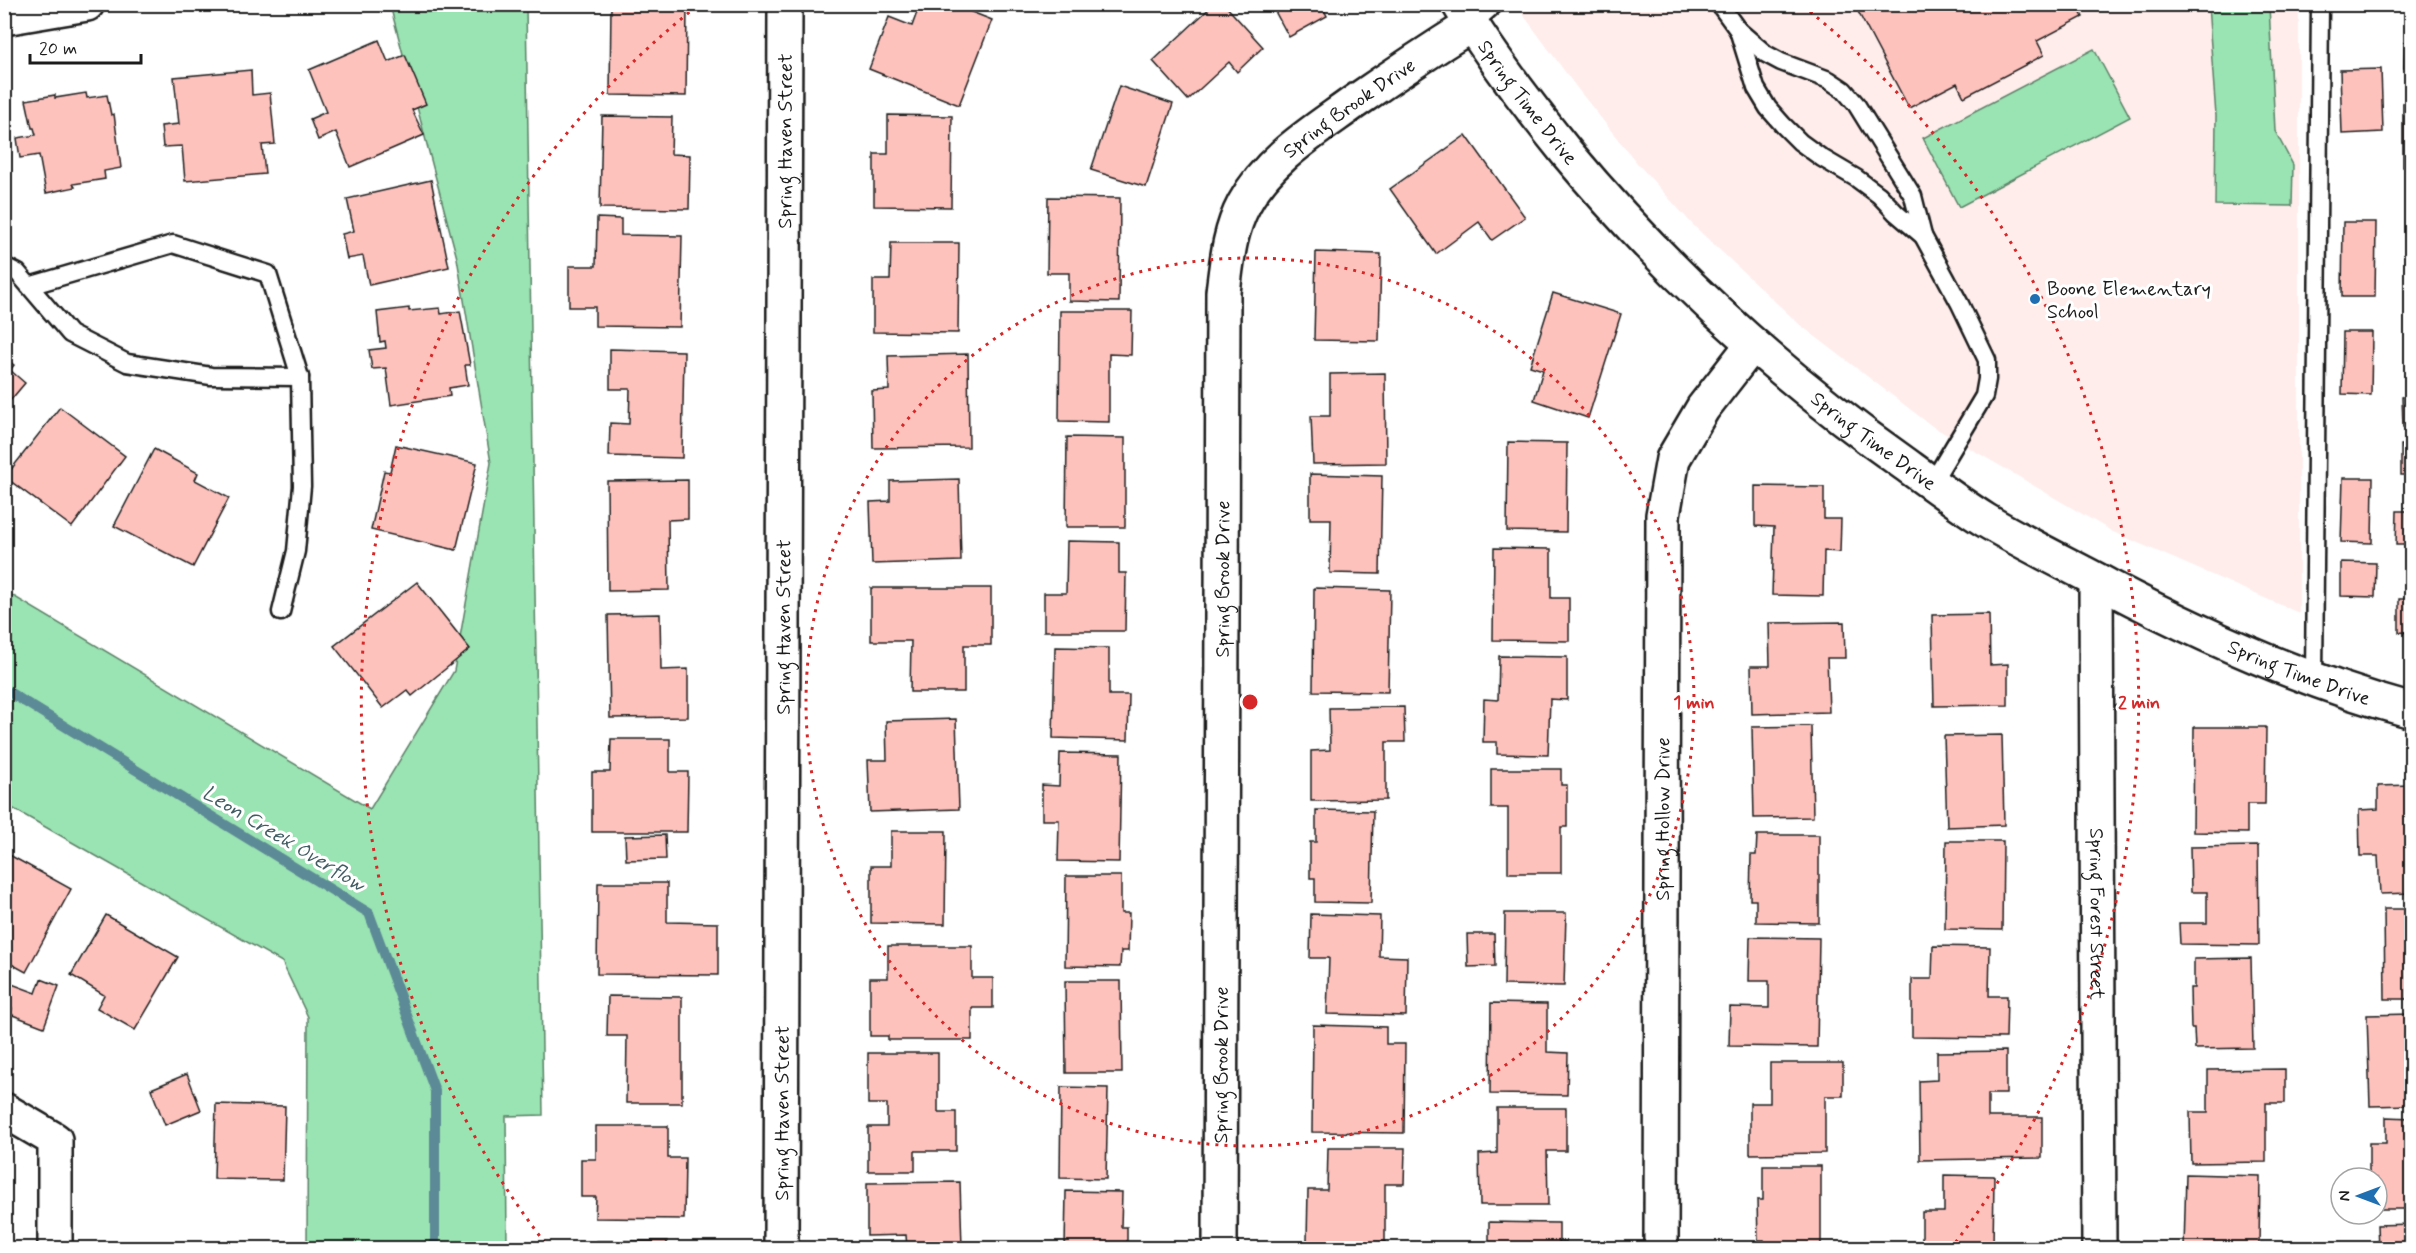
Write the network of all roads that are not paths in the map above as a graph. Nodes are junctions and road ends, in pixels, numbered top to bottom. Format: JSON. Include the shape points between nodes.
{"nodes":[{"id":1,"x":87,"y":4,"type":"edge"},
{"id":2,"x":785,"y":4,"type":"edge"},
{"id":3,"x":1719,"y":4,"type":"edge"},
{"id":4,"x":2320,"y":4,"type":"edge"},
{"id":5,"x":1475,"y":11,"type":"edge"},
{"id":6,"x":9,"y":13,"type":"edge"},
{"id":7,"x":1738,"y":30,"type":"junction"},
{"id":8,"x":1923,"y":236,"type":"junction"},
{"id":9,"x":4,"y":266,"type":"edge"},
{"id":10,"x":29,"y":286,"type":"junction"},
{"id":11,"x":1752,"y":345,"type":"junction"},
{"id":12,"x":300,"y":377,"type":"junction"},
{"id":13,"x":1932,"y":483,"type":"junction"},
{"id":14,"x":2096,"y":580,"type":"junction"},
{"id":15,"x":281,"y":612,"type":"dead end"},
{"id":16,"x":2314,"y":679,"type":"junction"},
{"id":17,"x":2412,"y":711,"type":"edge"},
{"id":18,"x":4,"y":1110,"type":"edge"},
{"id":19,"x":55,"y":1248,"type":"edge"},
{"id":20,"x":781,"y":1248,"type":"edge"},
{"id":21,"x":1220,"y":1248,"type":"edge"},
{"id":22,"x":1661,"y":1248,"type":"edge"},
{"id":23,"x":2099,"y":1248,"type":"edge"}],
"edges":[{"from":1,"to":6,"type":"street"},
{"from":2,"to":20,"type":"street","name":"Spring Haven Street"},
{"from":3,"to":7,"type":"lane"},
{"from":4,"to":16,"type":"lane"},
{"from":5,"to":11,"type":"street","name":"Spring Time Drive","via":[[1542,123],[1678,275]]},
{"from":5,"to":21,"type":"street","name":"Spring Brook Drive","via":[[1270,166],[1244,203],[1230,236],[1223,292]]},
{"from":7,"to":8,"type":"lane","via":[[1756,88],[1783,125],[1800,142],[1879,195]]},
{"from":7,"to":8,"type":"lane","via":[[1766,54],[1844,90],[1913,196]]},
{"from":8,"to":13,"type":"lane","via":[[1987,360],[1984,396]]},
{"from":9,"to":10,"type":"lane","via":[[18,273]]},
{"from":10,"to":12,"type":"lane","via":[[70,334],[127,363],[211,376]]},
{"from":10,"to":12,"type":"lane","via":[[173,244],[268,274]]},
{"from":11,"to":13,"type":"street","name":"Spring Time Drive","via":[[1815,398]]},
{"from":11,"to":22,"type":"street","name":"Spring Hollow Drive","via":[[1703,408],[1673,459],[1663,515]]},
{"from":12,"to":15,"type":"lane","via":[[302,486],[296,551]]},
{"from":13,"to":14,"type":"street","name":"Spring Time Drive","via":[[1983,518]]},
{"from":14,"to":16,"type":"street","name":"Spring Time Drive","via":[[2221,642]]},
{"from":14,"to":23,"type":"street","name":"Spring Forest Street"},
{"from":16,"to":17,"type":"street","name":"Spring Time Drive"},
{"from":18,"to":19,"type":"street","via":[[55,1140]]}]}
